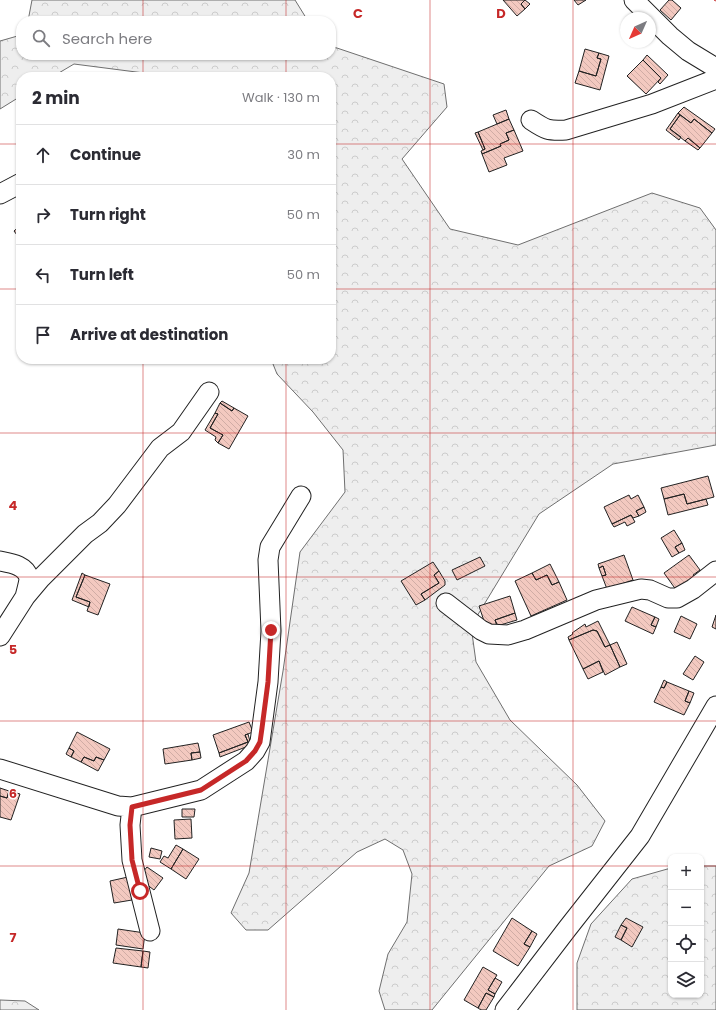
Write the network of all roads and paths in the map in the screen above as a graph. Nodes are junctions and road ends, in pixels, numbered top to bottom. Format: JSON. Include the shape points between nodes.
{"nodes":[{"id":1,"x":634,"y":0,"type":"edge"},
{"id":2,"x":716,"y":68,"type":"edge"},
{"id":3,"x":716,"y":79,"type":"edge"},
{"id":4,"x":531,"y":120,"type":"dead end"},
{"id":5,"x":16,"y":186,"type":"edge"},
{"id":6,"x":0,"y":194,"type":"edge"},
{"id":7,"x":209,"y":392,"type":"dead end"},
{"id":8,"x":301,"y":496,"type":"dead end"},
{"id":9,"x":0,"y":560,"type":"edge"},
{"id":10,"x":716,"y":571,"type":"edge"},
{"id":11,"x":25,"y":597,"type":"junction"},
{"id":12,"x":446,"y":603,"type":"dead end"},
{"id":13,"x":0,"y":636,"type":"edge"},
{"id":14,"x":716,"y":706,"type":"edge"},
{"id":15,"x":0,"y":769,"type":"edge"},
{"id":16,"x":132,"y":807,"type":"junction"},
{"id":17,"x":150,"y":931,"type":"dead end"},
{"id":18,"x":505,"y":1010,"type":"edge"}],
"edges":[{"from":1,"to":2,"type":"street","via":[[688,51]]},
{"from":3,"to":4,"type":"street","via":[[652,104],[566,130],[544,129]]},
{"from":5,"to":6,"type":"street"},
{"from":7,"to":11,"type":"street","via":[[181,432],[160,448],[117,505],[46,572]]},
{"from":8,"to":16,"type":"street","via":[[270,547],[268,560],[271,630],[268,682],[260,742],[246,761],[201,790]]},
{"from":9,"to":11,"type":"street","via":[[24,569],[29,578]]},
{"from":10,"to":12,"type":"street","via":[[694,589],[677,598],[668,598],[641,589],[596,600],[508,635],[489,634],[481,630]]},
{"from":11,"to":13,"type":"street"},
{"from":14,"to":18,"type":"street","via":[[640,836]]},
{"from":15,"to":16,"type":"street","via":[[111,804]]},
{"from":16,"to":17,"type":"street","via":[[132,860]]}]}
